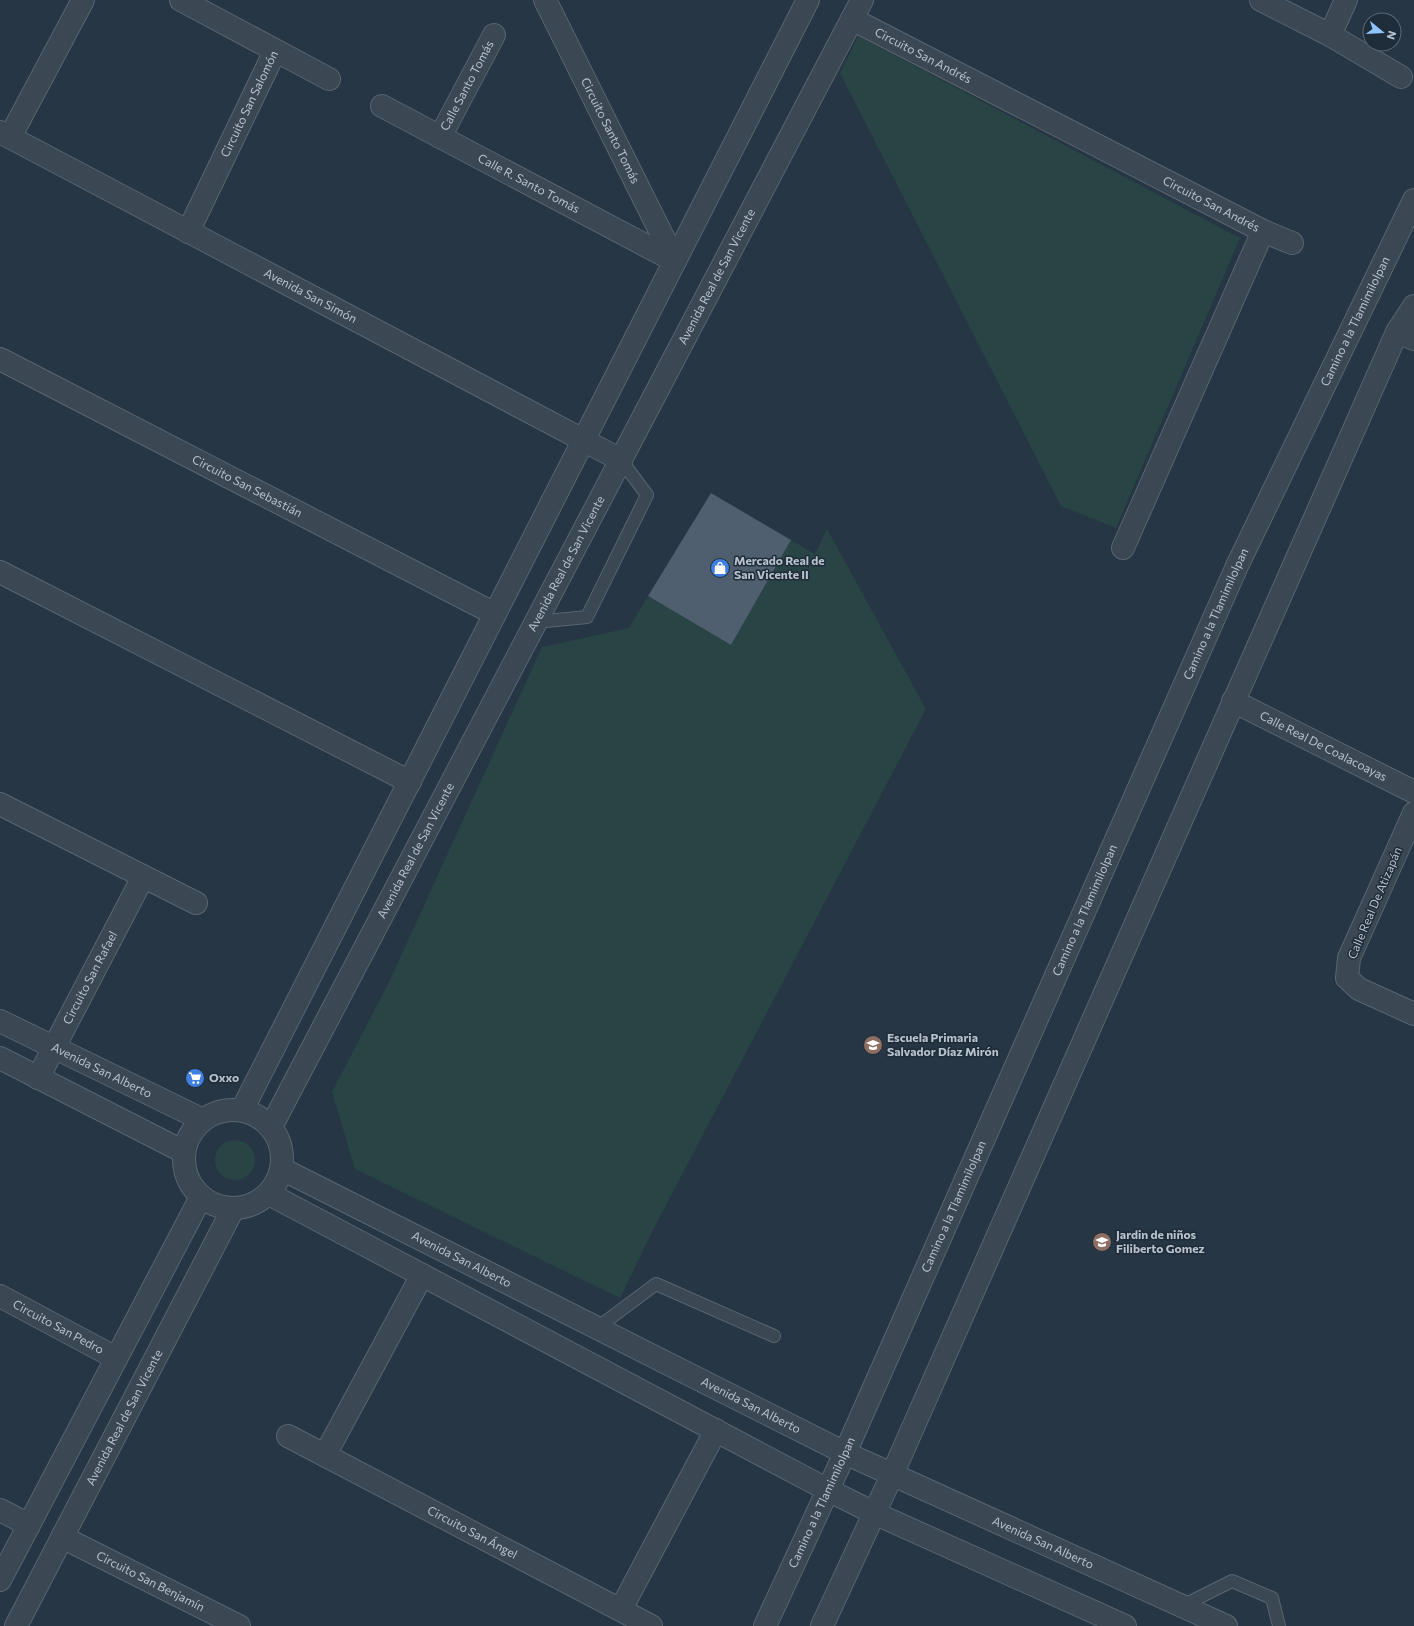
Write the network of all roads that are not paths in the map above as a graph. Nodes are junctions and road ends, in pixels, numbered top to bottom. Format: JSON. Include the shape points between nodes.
{"nodes":[{"id":1,"x":83,"y":0,"type":"edge"},
{"id":2,"x":181,"y":0,"type":"edge"},
{"id":3,"x":545,"y":0,"type":"edge"},
{"id":4,"x":808,"y":0,"type":"edge"},
{"id":5,"x":862,"y":0,"type":"edge"},
{"id":6,"x":1261,"y":0,"type":"edge"},
{"id":7,"x":1346,"y":0,"type":"edge"},
{"id":8,"x":852,"y":19,"type":"junction"},
{"id":9,"x":494,"y":35,"type":"dead end"},
{"id":10,"x":1330,"y":35,"type":"junction"},
{"id":11,"x":275,"y":51,"type":"junction"},
{"id":12,"x":1401,"y":77,"type":"dead end"},
{"id":13,"x":329,"y":79,"type":"dead end"},
{"id":14,"x":382,"y":106,"type":"dead end"},
{"id":15,"x":5,"y":135,"type":"edge"},
{"id":16,"x":440,"y":137,"type":"junction"},
{"id":17,"x":1414,"y":200,"type":"edge"},
{"id":18,"x":1263,"y":231,"type":"junction"},
{"id":19,"x":188,"y":232,"type":"junction"},
{"id":20,"x":1292,"y":243,"type":"dead end"},
{"id":21,"x":675,"y":261,"type":"junction"},
{"id":22,"x":1414,"y":306,"type":"edge"},
{"id":23,"x":1406,"y":336,"type":"edge"},
{"id":24,"x":0,"y":359,"type":"edge"},
{"id":25,"x":583,"y":440,"type":"junction"},
{"id":26,"x":620,"y":460,"type":"junction"},
{"id":27,"x":1122,"y":548,"type":"dead end"},
{"id":28,"x":0,"y":572,"type":"edge"},
{"id":29,"x":495,"y":614,"type":"junction"},
{"id":30,"x":536,"y":622,"type":"junction"},
{"id":31,"x":1233,"y":702,"type":"junction"},
{"id":32,"x":410,"y":782,"type":"junction"},
{"id":33,"x":1414,"y":792,"type":"edge"},
{"id":34,"x":0,"y":804,"type":"edge"},
{"id":35,"x":1414,"y":814,"type":"edge"},
{"id":36,"x":143,"y":877,"type":"junction"},
{"id":37,"x":196,"y":903,"type":"dead end"},
{"id":38,"x":1414,"y":1014,"type":"edge"},
{"id":39,"x":0,"y":1021,"type":"edge"},
{"id":40,"x":53,"y":1048,"type":"junction"},
{"id":41,"x":0,"y":1058,"type":"edge"},
{"id":42,"x":38,"y":1078,"type":"junction"},
{"id":43,"x":242,"y":1110,"type":"junction"},
{"id":44,"x":203,"y":1120,"type":"junction"},
{"id":45,"x":271,"y":1127,"type":"junction"},
{"id":46,"x":184,"y":1152,"type":"junction"},
{"id":47,"x":282,"y":1170,"type":"junction"},
{"id":48,"x":269,"y":1194,"type":"junction"},
{"id":49,"x":201,"y":1197,"type":"junction"},
{"id":50,"x":234,"y":1209,"type":"junction"},
{"id":51,"x":422,"y":1275,"type":"junction"},
{"id":52,"x":0,"y":1296,"type":"edge"},
{"id":53,"x":597,"y":1328,"type":"junction"},
{"id":54,"x":774,"y":1336,"type":"dead end"},
{"id":55,"x":116,"y":1358,"type":"junction"},
{"id":56,"x":716,"y":1430,"type":"junction"},
{"id":57,"x":288,"y":1436,"type":"dead end"},
{"id":58,"x":845,"y":1454,"type":"junction"},
{"id":59,"x":325,"y":1456,"type":"junction"},
{"id":60,"x":892,"y":1475,"type":"junction"},
{"id":61,"x":828,"y":1490,"type":"junction"},
{"id":62,"x":0,"y":1510,"type":"edge"},
{"id":63,"x":874,"y":1513,"type":"junction"},
{"id":64,"x":29,"y":1525,"type":"junction"},
{"id":65,"x":62,"y":1537,"type":"junction"},
{"id":66,"x":0,"y":1580,"type":"edge"},
{"id":67,"x":1182,"y":1606,"type":"junction"},
{"id":68,"x":621,"y":1609,"type":"junction"},
{"id":69,"x":16,"y":1626,"type":"edge"},
{"id":70,"x":238,"y":1626,"type":"edge"},
{"id":71,"x":652,"y":1626,"type":"edge"},
{"id":72,"x":765,"y":1626,"type":"edge"},
{"id":73,"x":822,"y":1626,"type":"edge"},
{"id":74,"x":1125,"y":1626,"type":"edge"},
{"id":75,"x":1226,"y":1626,"type":"edge"},
{"id":76,"x":1279,"y":1626,"type":"edge"}],
"edges":[{"from":1,"to":15,"type":"street"},
{"from":2,"to":11,"type":"street","name":"Circuito San Salomón"},
{"from":3,"to":21,"type":"street","name":"Circuito Santo Tomás"},
{"from":4,"to":21,"type":"street"},
{"from":5,"to":8,"type":"street","name":"Avenida Real de San Vicente"},
{"from":6,"to":10,"type":"street"},
{"from":7,"to":10,"type":"street"},
{"from":8,"to":18,"type":"street","name":"Circuito San Andrés"},
{"from":8,"to":26,"type":"street","name":"Avenida Real de San Vicente"},
{"from":9,"to":16,"type":"street","name":"Calle Santo Tomás"},
{"from":10,"to":12,"type":"street"},
{"from":11,"to":13,"type":"street"},
{"from":11,"to":19,"type":"street","name":"Circuito San Salomón"},
{"from":14,"to":16,"type":"street","name":"Calle R. Santo Tomás"},
{"from":15,"to":19,"type":"street","name":"Avenida San Simón"},
{"from":16,"to":21,"type":"street","name":"Calle R. Santo Tomás"},
{"from":17,"to":58,"type":"street","name":"Camino a la Tlamimilolpan","via":[[1237,566]]},
{"from":18,"to":20,"type":"street"},
{"from":18,"to":27,"type":"street","name":"Circuito San Andrés"},
{"from":19,"to":25,"type":"street","name":"Avenida San Simón"},
{"from":21,"to":25,"type":"street"},
{"from":22,"to":23,"type":"street"},
{"from":23,"to":31,"type":"street"},
{"from":24,"to":29,"type":"street","name":"Circuito San Sebastián"},
{"from":25,"to":26,"type":"street","name":"Avenida San Simón"},
{"from":25,"to":29,"type":"street"},
{"from":26,"to":30,"type":"street","name":"Avenida Real de San Vicente"},
{"from":26,"to":30,"type":"lane","via":[[648,495],[587,617]]},
{"from":28,"to":32,"type":"street"},
{"from":29,"to":32,"type":"street"},
{"from":30,"to":45,"type":"street","name":"Avenida Real de San Vicente"},
{"from":31,"to":33,"type":"street","name":"Calle Real De Coalacoayas"},
{"from":31,"to":60,"type":"street"},
{"from":32,"to":43,"type":"street"},
{"from":34,"to":36,"type":"street"},
{"from":35,"to":38,"type":"street","name":"Calle Real De Atizapán","via":[[1349,958],[1347,978],[1359,989]]},
{"from":36,"to":37,"type":"street"},
{"from":36,"to":40,"type":"street","name":"Circuito San Rafael"},
{"from":39,"to":40,"type":"street","name":"Avenida San Alberto"},
{"from":40,"to":42,"type":"street","name":"Circuito San Rafael"},
{"from":40,"to":44,"type":"street","name":"Avenida San Alberto"},
{"from":41,"to":42,"type":"street"},
{"from":42,"to":46,"type":"street"},
{"from":43,"to":44,"type":"street","via":[[215,1113]]},
{"from":43,"to":45,"type":"street","via":[[252,1113]]},
{"from":44,"to":46,"type":"street","via":[[194,1129]]},
{"from":45,"to":47,"type":"street","via":[[279,1140],[283,1154]]},
{"from":46,"to":49,"type":"street","via":[[186,1177]]},
{"from":47,"to":48,"type":"street"},
{"from":47,"to":53,"type":"street","name":"Avenida San Alberto"},
{"from":48,"to":50,"type":"street","via":[[246,1207]]},
{"from":48,"to":51,"type":"street"},
{"from":49,"to":50,"type":"street","via":[[210,1204]]},
{"from":49,"to":55,"type":"street"},
{"from":50,"to":65,"type":"street","name":"Avenida Real de San Vicente"},
{"from":51,"to":56,"type":"street"},
{"from":51,"to":59,"type":"street"},
{"from":52,"to":55,"type":"street","name":"Circuito San Pedro"},
{"from":53,"to":54,"type":"lane","via":[[656,1284]]},
{"from":53,"to":58,"type":"street","name":"Avenida San Alberto"},
{"from":55,"to":64,"type":"street"},
{"from":56,"to":61,"type":"street"},
{"from":56,"to":68,"type":"street"},
{"from":57,"to":59,"type":"street","name":"Circuito San Ángel"},
{"from":58,"to":60,"type":"street","name":"Avenida San Alberto"},
{"from":58,"to":61,"type":"street","name":"Camino a la Tlamimilolpan"},
{"from":59,"to":68,"type":"street","name":"Circuito San Ángel"},
{"from":60,"to":63,"type":"street"},
{"from":60,"to":67,"type":"street","name":"Avenida San Alberto"},
{"from":61,"to":63,"type":"street"},
{"from":61,"to":72,"type":"street","name":"Camino a la Tlamimilolpan"},
{"from":62,"to":64,"type":"street"},
{"from":63,"to":73,"type":"street"},
{"from":63,"to":74,"type":"street"},
{"from":64,"to":66,"type":"street"},
{"from":65,"to":69,"type":"street","name":"Avenida Real de San Vicente"},
{"from":65,"to":70,"type":"street","name":"Circuito San Benjamín"},
{"from":67,"to":75,"type":"street","name":"Avenida San Alberto"},
{"from":67,"to":76,"type":"lane","via":[[1232,1581],[1272,1598]]},
{"from":68,"to":71,"type":"street","name":"Circuito San Ángel"}]}
